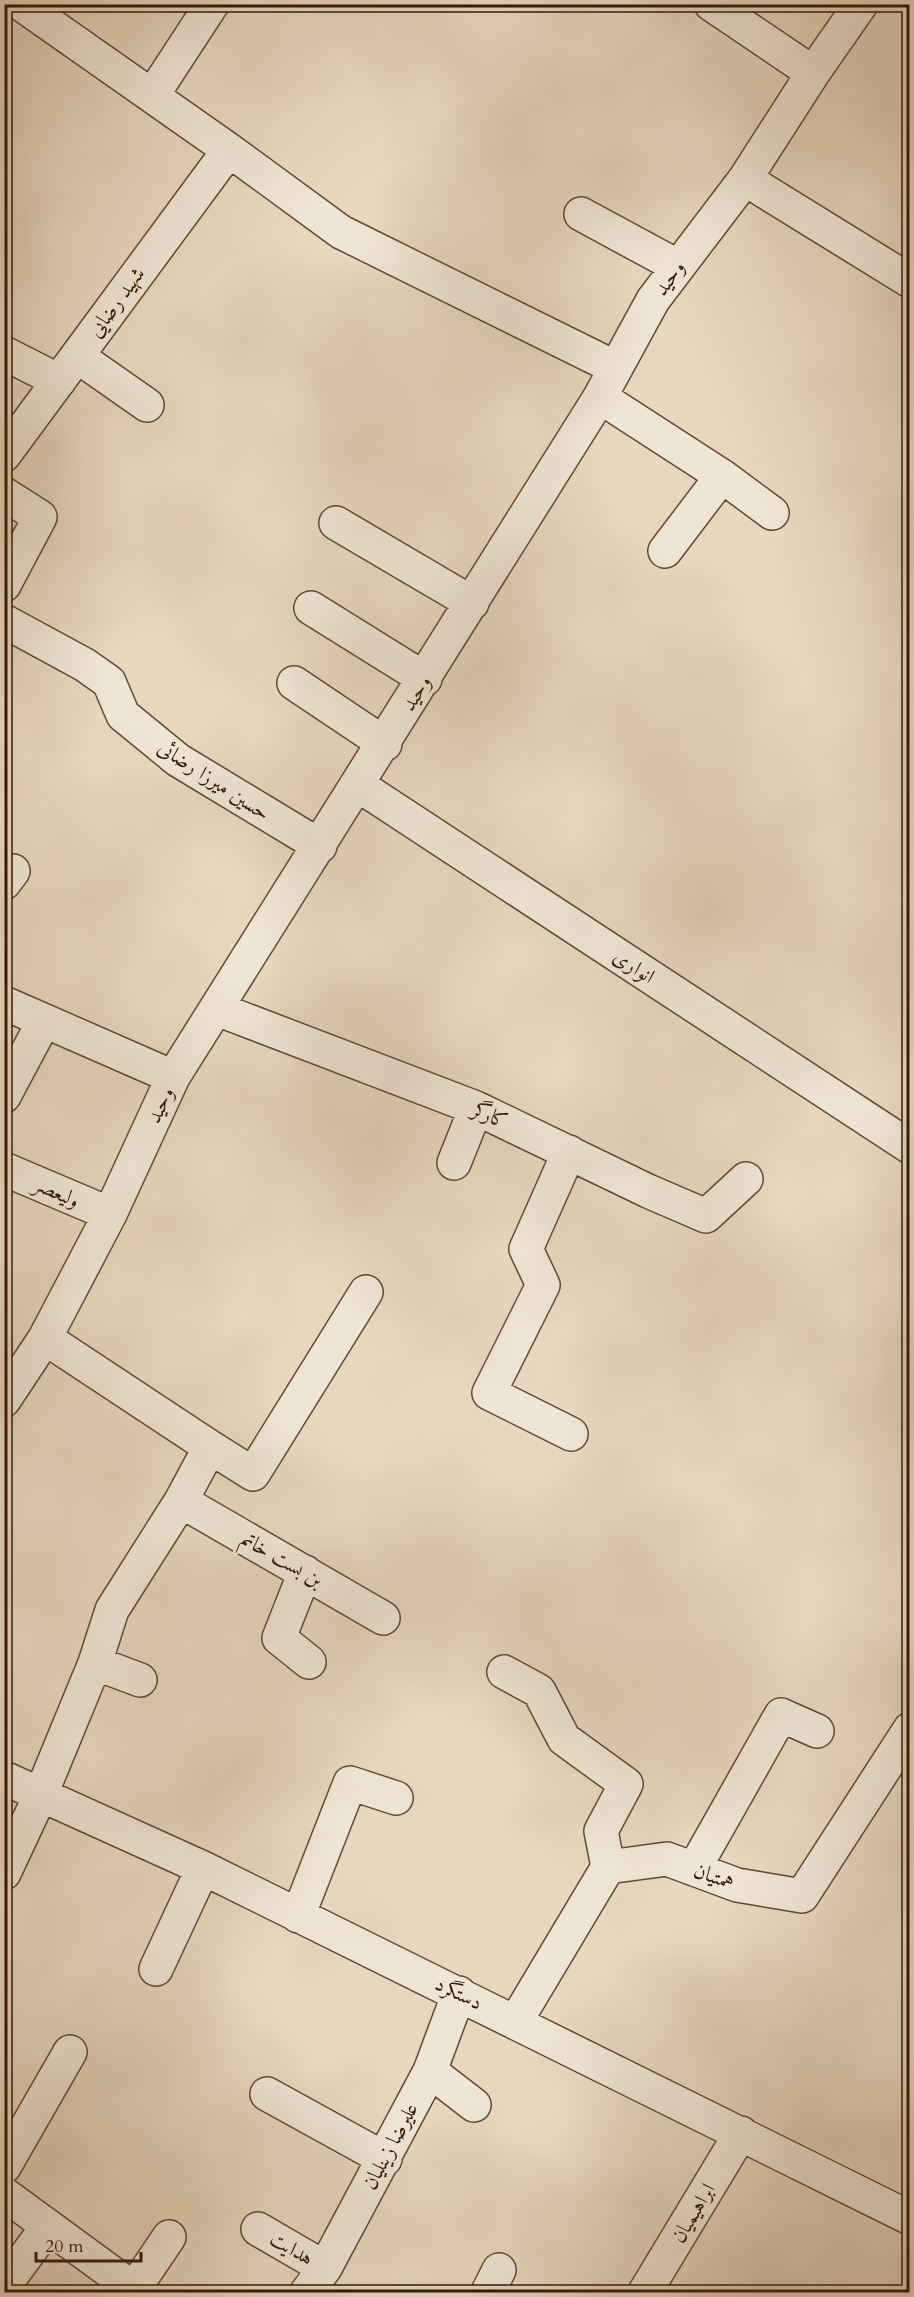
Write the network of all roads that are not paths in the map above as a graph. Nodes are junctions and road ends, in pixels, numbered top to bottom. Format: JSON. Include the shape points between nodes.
{"nodes":[{"id":1,"x":21,"y":4,"type":"edge"},
{"id":2,"x":212,"y":4,"type":"edge"},
{"id":3,"x":711,"y":4,"type":"edge"},
{"id":4,"x":861,"y":4,"type":"edge"},
{"id":5,"x":813,"y":73,"type":"junction"},
{"id":6,"x":152,"y":96,"type":"junction"},
{"id":7,"x":228,"y":150,"type":"junction"},
{"id":8,"x":745,"y":179,"type":"junction"},
{"id":9,"x":581,"y":214,"type":"dead end"},
{"id":10,"x":677,"y":266,"type":"junction"},
{"id":11,"x":909,"y":281,"type":"edge"},
{"id":12,"x":4,"y":353,"type":"edge"},
{"id":13,"x":68,"y":368,"type":"junction"},
{"id":14,"x":616,"y":368,"type":"junction"},
{"id":15,"x":600,"y":397,"type":"junction"},
{"id":16,"x":147,"y":405,"type":"dead end"},
{"id":17,"x":4,"y":455,"type":"edge"},
{"id":18,"x":722,"y":477,"type":"junction"},
{"id":19,"x":4,"y":494,"type":"edge"},
{"id":20,"x":772,"y":513,"type":"dead end"},
{"id":21,"x":336,"y":523,"type":"dead end"},
{"id":22,"x":665,"y":551,"type":"dead end"},
{"id":23,"x":4,"y":585,"type":"edge"},
{"id":24,"x":472,"y":603,"type":"junction"},
{"id":25,"x":311,"y":608,"type":"dead end"},
{"id":26,"x":4,"y":621,"type":"edge"},
{"id":27,"x":425,"y":679,"type":"junction"},
{"id":28,"x":294,"y":683,"type":"dead end"},
{"id":29,"x":385,"y":744,"type":"junction"},
{"id":30,"x":358,"y":785,"type":"junction"},
{"id":31,"x":320,"y":846,"type":"junction"},
{"id":32,"x":4,"y":1003,"type":"edge"},
{"id":33,"x":217,"y":1009,"type":"junction"},
{"id":34,"x":44,"y":1021,"type":"junction"},
{"id":35,"x":173,"y":1077,"type":"junction"},
{"id":36,"x":4,"y":1096,"type":"edge"},
{"id":37,"x":476,"y":1108,"type":"junction"},
{"id":38,"x":908,"y":1142,"type":"edge"},
{"id":39,"x":569,"y":1152,"type":"junction"},
{"id":40,"x":453,"y":1163,"type":"dead end"},
{"id":41,"x":4,"y":1169,"type":"edge"},
{"id":42,"x":746,"y":1179,"type":"dead end"},
{"id":43,"x":110,"y":1214,"type":"junction"},
{"id":44,"x":366,"y":1292,"type":"dead end"},
{"id":45,"x":45,"y":1338,"type":"junction"},
{"id":46,"x":4,"y":1401,"type":"edge"},
{"id":47,"x":571,"y":1434,"type":"dead end"},
{"id":48,"x":210,"y":1447,"type":"junction"},
{"id":49,"x":180,"y":1501,"type":"junction"},
{"id":50,"x":305,"y":1572,"type":"junction"},
{"id":51,"x":383,"y":1618,"type":"dead end"},
{"id":52,"x":309,"y":1662,"type":"dead end"},
{"id":53,"x":95,"y":1663,"type":"junction"},
{"id":54,"x":504,"y":1672,"type":"dead end"},
{"id":55,"x":140,"y":1680,"type":"dead end"},
{"id":56,"x":909,"y":1729,"type":"edge"},
{"id":57,"x":817,"y":1731,"type":"dead end"},
{"id":58,"x":4,"y":1778,"type":"edge"},
{"id":59,"x":41,"y":1794,"type":"junction"},
{"id":60,"x":396,"y":1798,"type":"dead end"},
{"id":61,"x":608,"y":1867,"type":"junction"},
{"id":62,"x":204,"y":1868,"type":"junction"},
{"id":63,"x":694,"y":1869,"type":"junction"},
{"id":64,"x":4,"y":1873,"type":"edge"},
{"id":65,"x":298,"y":1916,"type":"junction"},
{"id":66,"x":156,"y":1969,"type":"dead end"},
{"id":67,"x":459,"y":1993,"type":"junction"},
{"id":68,"x":516,"y":2021,"type":"junction"},
{"id":69,"x":70,"y":2052,"type":"dead end"},
{"id":70,"x":429,"y":2072,"type":"junction"},
{"id":71,"x":267,"y":2094,"type":"dead end"},
{"id":72,"x":474,"y":2105,"type":"dead end"},
{"id":73,"x":741,"y":2133,"type":"junction"},
{"id":74,"x":385,"y":2159,"type":"junction"},
{"id":75,"x":4,"y":2167,"type":"edge"},
{"id":76,"x":4,"y":2194,"type":"edge"},
{"id":77,"x":909,"y":2218,"type":"edge"},
{"id":78,"x":48,"y":2226,"type":"junction"},
{"id":79,"x":258,"y":2229,"type":"dead end"},
{"id":80,"x":169,"y":2237,"type":"dead end"},
{"id":81,"x":316,"y":2280,"type":"edge"},
{"id":82,"x":4,"y":2286,"type":"edge"},
{"id":83,"x":136,"y":2291,"type":"edge"},
{"id":84,"x":645,"y":2292,"type":"edge"}],
"edges":[{"from":1,"to":6,"type":"street"},
{"from":2,"to":6,"type":"street"},
{"from":3,"to":5,"type":"street"},
{"from":4,"to":5,"type":"street","name":"وحید"},
{"from":5,"to":8,"type":"street","name":"وحید"},
{"from":6,"to":7,"type":"street"},
{"from":7,"to":13,"type":"street","name":"شهید رضایی"},
{"from":7,"to":14,"type":"street","via":[[340,232]]},
{"from":8,"to":10,"type":"street","name":"وحید"},
{"from":8,"to":11,"type":"street"},
{"from":9,"to":10,"type":"street"},
{"from":10,"to":14,"type":"street","name":"وحید","via":[[653,300]]},
{"from":12,"to":13,"type":"street"},
{"from":13,"to":16,"type":"street"},
{"from":13,"to":17,"type":"street","name":"شهید رضایی"},
{"from":14,"to":15,"type":"street","name":"وحید"},
{"from":15,"to":18,"type":"street"},
{"from":15,"to":24,"type":"street","name":"وحید"},
{"from":18,"to":20,"type":"street"},
{"from":18,"to":22,"type":"street"},
{"from":19,"to":23,"type":"street","via":[[40,517]]},
{"from":21,"to":24,"type":"street"},
{"from":24,"to":27,"type":"street","name":"وحید"},
{"from":25,"to":27,"type":"street"},
{"from":26,"to":31,"type":"street","name":"حسین میرزا رضائی","via":[[109,682],[123,715],[178,760]]},
{"from":27,"to":29,"type":"street","name":"وحید"},
{"from":28,"to":29,"type":"street"},
{"from":29,"to":30,"type":"street","name":"وحید"},
{"from":30,"to":31,"type":"street","name":"وحید"},
{"from":30,"to":38,"type":"street","name":"انواری"},
{"from":31,"to":33,"type":"street","name":"وحید"},
{"from":32,"to":34,"type":"street"},
{"from":33,"to":35,"type":"street","name":"وحید"},
{"from":33,"to":37,"type":"street","name":"کارگر"},
{"from":34,"to":35,"type":"street"},
{"from":34,"to":36,"type":"street"},
{"from":35,"to":43,"type":"street","name":"وحید"},
{"from":37,"to":39,"type":"street","name":"کارگر"},
{"from":37,"to":40,"type":"street"},
{"from":39,"to":42,"type":"street","name":"کارگر","via":[[706,1216]]},
{"from":39,"to":47,"type":"street","via":[[526,1250],[543,1285],[489,1393]]},
{"from":41,"to":43,"type":"street","name":"ولیعصر"},
{"from":43,"to":45,"type":"street","name":"وحید"},
{"from":44,"to":48,"type":"street","via":[[253,1474]]},
{"from":45,"to":46,"type":"street","name":"وحید"},
{"from":45,"to":48,"type":"street"},
{"from":48,"to":49,"type":"street"},
{"from":49,"to":50,"type":"street","name":"بن بست خاتم"},
{"from":49,"to":53,"type":"street","via":[[112,1610]]},
{"from":50,"to":51,"type":"street","name":"بن بست خاتم"},
{"from":50,"to":52,"type":"street","via":[[279,1638]]},
{"from":53,"to":55,"type":"street"},
{"from":53,"to":59,"type":"street"},
{"from":54,"to":61,"type":"street","via":[[539,1691],[564,1739],[626,1784],[601,1831]]},
{"from":56,"to":63,"type":"street","name":"همتیان","via":[[802,1896],[737,1885]]},
{"from":57,"to":63,"type":"street","via":[[781,1715]]},
{"from":58,"to":59,"type":"street","name":"دستگرد"},
{"from":59,"to":62,"type":"street","name":"دستگرد"},
{"from":59,"to":64,"type":"street"},
{"from":60,"to":65,"type":"street","via":[[350,1783]]},
{"from":61,"to":63,"type":"street","name":"همتیان","via":[[667,1859]]},
{"from":61,"to":68,"type":"street"},
{"from":62,"to":65,"type":"street","name":"دستگرد"},
{"from":62,"to":66,"type":"street"},
{"from":65,"to":67,"type":"street","name":"دستگرد"},
{"from":67,"to":68,"type":"street","name":"دستگرد"},
{"from":67,"to":70,"type":"street","name":"علیرضا زینلیان"},
{"from":68,"to":73,"type":"street","name":"دستگرد"},
{"from":69,"to":75,"type":"street"},
{"from":70,"to":72,"type":"street"},
{"from":70,"to":74,"type":"street","name":"علیرضا زینلیان"},
{"from":71,"to":74,"type":"street"},
{"from":73,"to":77,"type":"street","name":"دستگرد"},
{"from":73,"to":84,"type":"street","name":"ابراهیمیان"},
{"from":74,"to":81,"type":"street","name":"علیرضا زینلیان"},
{"from":76,"to":78,"type":"street"},
{"from":78,"to":82,"type":"street"},
{"from":78,"to":83,"type":"street"},
{"from":79,"to":81,"type":"street","name":"هدایت"},
{"from":80,"to":83,"type":"street"}]}
